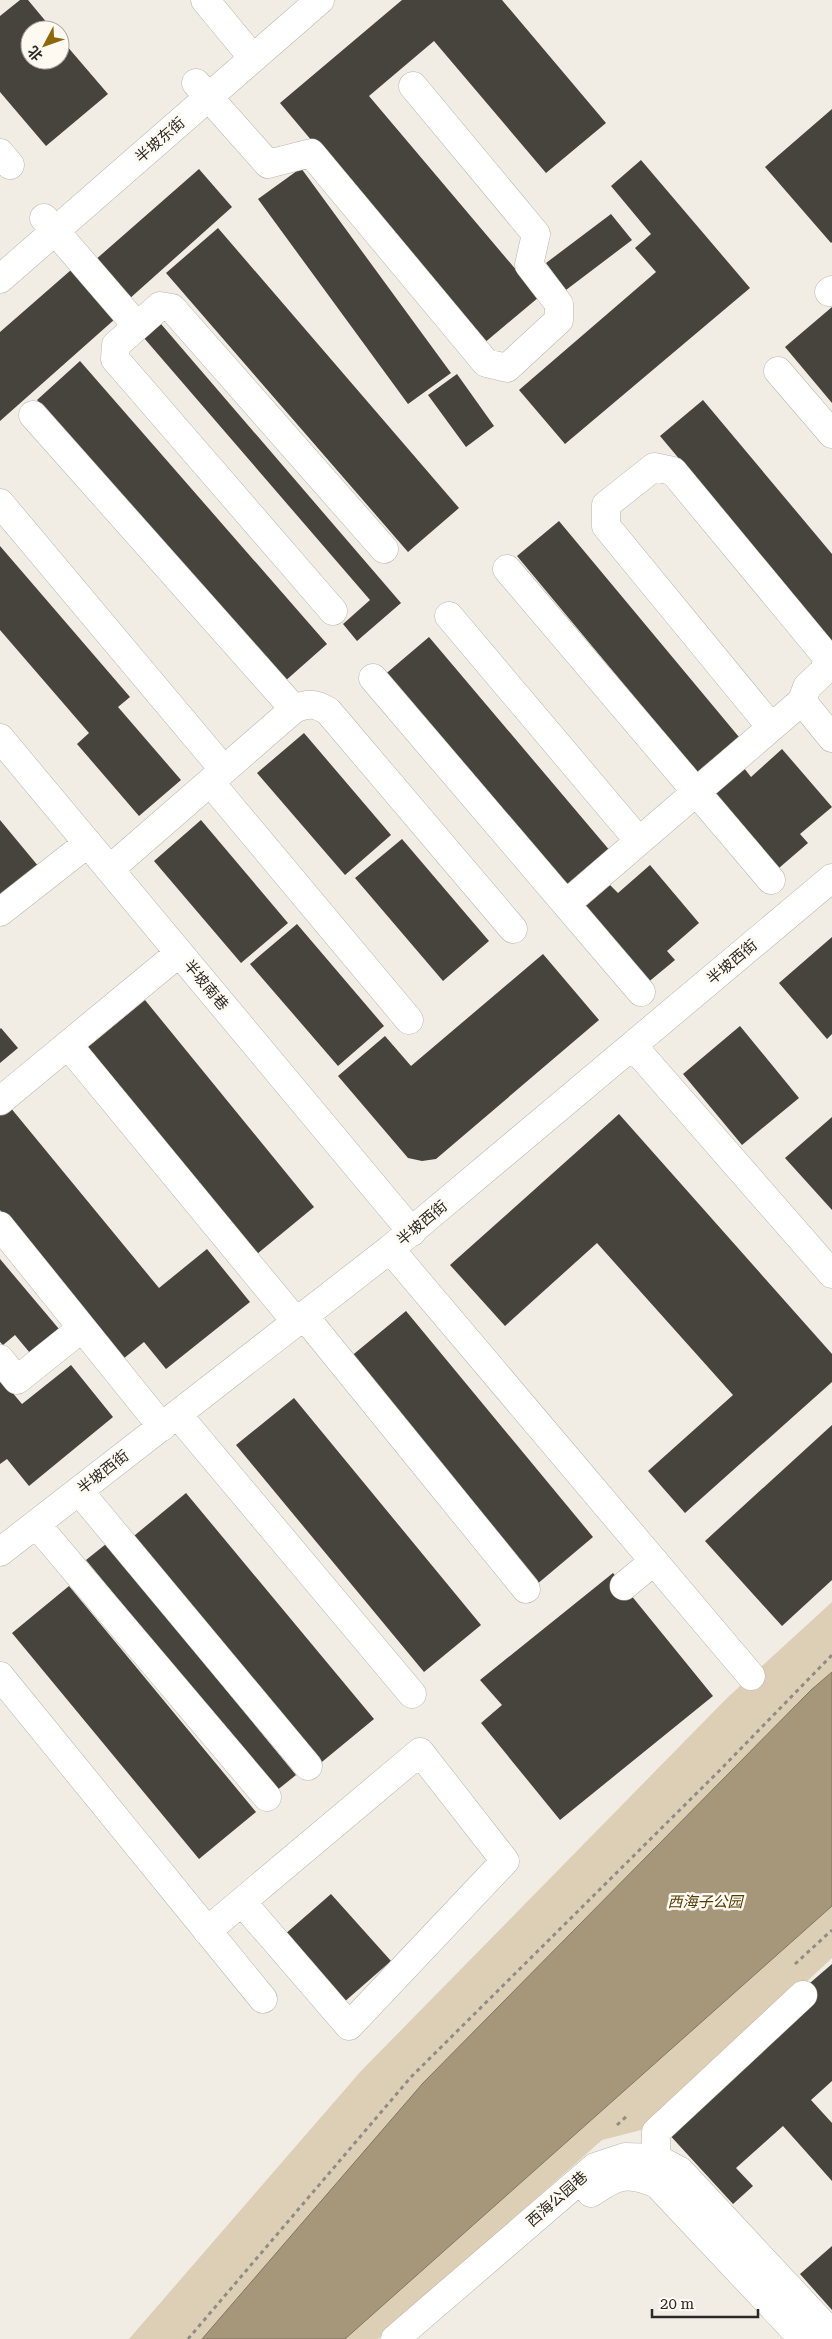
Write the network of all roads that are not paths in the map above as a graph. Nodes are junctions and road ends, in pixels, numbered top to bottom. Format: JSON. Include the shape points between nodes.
{"nodes":[{"id":1,"x":205,"y":0,"type":"edge"},
{"id":2,"x":291,"y":0,"type":"edge"},
{"id":3,"x":320,"y":0,"type":"edge"},
{"id":4,"x":247,"y":51,"type":"junction"},
{"id":5,"x":413,"y":86,"type":"dead end"},
{"id":6,"x":203,"y":90,"type":"junction"},
{"id":7,"x":49,"y":224,"type":"junction"},
{"id":8,"x":0,"y":254,"type":"edge"},
{"id":9,"x":0,"y":279,"type":"edge"},
{"id":10,"x":138,"y":326,"type":"junction"},
{"id":11,"x":778,"y":371,"type":"dead end"},
{"id":12,"x":33,"y":415,"type":"dead end"},
{"id":13,"x":832,"y":434,"type":"edge"},
{"id":14,"x":0,"y":503,"type":"edge"},
{"id":15,"x":384,"y":548,"type":"dead end"},
{"id":16,"x":507,"y":569,"type":"dead end"},
{"id":17,"x":333,"y":611,"type":"dead end"},
{"id":18,"x":449,"y":616,"type":"dead end"},
{"id":19,"x":374,"y":678,"type":"dead end"},
{"id":20,"x":802,"y":701,"type":"junction"},
{"id":21,"x":294,"y":709,"type":"junction"},
{"id":22,"x":771,"y":727,"type":"junction"},
{"id":23,"x":0,"y":738,"type":"edge"},
{"id":24,"x":832,"y":738,"type":"edge"},
{"id":25,"x":217,"y":776,"type":"junction"},
{"id":26,"x":695,"y":792,"type":"junction"},
{"id":27,"x":639,"y":841,"type":"junction"},
{"id":28,"x":88,"y":844,"type":"junction"},
{"id":29,"x":110,"y":869,"type":"junction"},
{"id":30,"x":832,"y":878,"type":"edge"},
{"id":31,"x":770,"y":880,"type":"dead end"},
{"id":32,"x":566,"y":904,"type":"junction"},
{"id":33,"x":0,"y":912,"type":"edge"},
{"id":34,"x":513,"y":929,"type":"dead end"},
{"id":35,"x":180,"y":953,"type":"junction"},
{"id":36,"x":641,"y":992,"type":"dead end"},
{"id":37,"x":409,"y":1020,"type":"dead end"},
{"id":38,"x":68,"y":1045,"type":"junction"},
{"id":39,"x":634,"y":1046,"type":"junction"},
{"id":40,"x":0,"y":1101,"type":"edge"},
{"id":41,"x":0,"y":1226,"type":"edge"},
{"id":42,"x":412,"y":1232,"type":"junction"},
{"id":43,"x":390,"y":1249,"type":"junction"},
{"id":44,"x":832,"y":1274,"type":"edge"},
{"id":45,"x":301,"y":1320,"type":"junction"},
{"id":46,"x":82,"y":1328,"type":"junction"},
{"id":47,"x":0,"y":1359,"type":"edge"},
{"id":48,"x":170,"y":1421,"type":"junction"},
{"id":49,"x":79,"y":1491,"type":"junction"},
{"id":50,"x":36,"y":1524,"type":"junction"},
{"id":51,"x":2,"y":1547,"type":"edge"},
{"id":52,"x":654,"y":1561,"type":"junction"},
{"id":53,"x":624,"y":1586,"type":"dead end"},
{"id":54,"x":526,"y":1589,"type":"dead end"},
{"id":55,"x":0,"y":1676,"type":"edge"},
{"id":56,"x":751,"y":1676,"type":"dead end"},
{"id":57,"x":412,"y":1694,"type":"dead end"},
{"id":58,"x":308,"y":1766,"type":"dead end"},
{"id":59,"x":267,"y":1797,"type":"dead end"},
{"id":60,"x":242,"y":1902,"type":"junction"},
{"id":61,"x":207,"y":1931,"type":"junction"},
{"id":62,"x":803,"y":1995,"type":"dead end"},
{"id":63,"x":263,"y":1999,"type":"dead end"},
{"id":64,"x":656,"y":2158,"type":"junction"},
{"id":65,"x":832,"y":2334,"type":"edge"},
{"id":66,"x":395,"y":2339,"type":"edge"},
{"id":67,"x":420,"y":2339,"type":"edge"},
{"id":68,"x":803,"y":2339,"type":"edge"}],
"edges":[{"from":1,"to":4,"type":"street"},
{"from":2,"to":4,"type":"street"},
{"from":3,"to":4,"type":"street","name":"半坡东街"},
{"from":4,"to":6,"type":"street","name":"半坡东街"},
{"from":5,"to":6,"type":"street","via":[[536,234],[529,265],[559,304],[559,320],[507,368],[486,363],[311,153],[268,164]]},
{"from":6,"to":7,"type":"street","name":"半坡东街"},
{"from":7,"to":8,"type":"street"},
{"from":7,"to":9,"type":"street","name":"半坡东街"},
{"from":7,"to":10,"type":"street"},
{"from":10,"to":15,"type":"street","via":[[160,306],[172,308]]},
{"from":10,"to":17,"type":"street","via":[[116,345],[115,359]]},
{"from":11,"to":13,"type":"street"},
{"from":12,"to":21,"type":"street"},
{"from":14,"to":25,"type":"street"},
{"from":16,"to":26,"type":"street"},
{"from":18,"to":27,"type":"street"},
{"from":19,"to":32,"type":"street"},
{"from":20,"to":22,"type":"street"},
{"from":20,"to":22,"type":"street","via":[[807,687],[825,670],[827,657],[673,471],[654,467],[606,505],[606,526]]},
{"from":20,"to":24,"type":"street"},
{"from":21,"to":25,"type":"street"},
{"from":21,"to":34,"type":"street","via":[[316,704],[328,711]]},
{"from":22,"to":26,"type":"street"},
{"from":23,"to":28,"type":"street","name":"半坡南巷"},
{"from":25,"to":29,"type":"street"},
{"from":25,"to":37,"type":"street"},
{"from":26,"to":27,"type":"street"},
{"from":26,"to":31,"type":"street"},
{"from":27,"to":32,"type":"street"},
{"from":28,"to":29,"type":"street","name":"半坡南巷"},
{"from":28,"to":33,"type":"street"},
{"from":29,"to":35,"type":"street","name":"半坡南巷"},
{"from":30,"to":39,"type":"street","name":"半坡西街"},
{"from":32,"to":36,"type":"street"},
{"from":35,"to":38,"type":"street"},
{"from":35,"to":42,"type":"street","name":"半坡南巷"},
{"from":38,"to":40,"type":"street"},
{"from":38,"to":45,"type":"street"},
{"from":39,"to":42,"type":"street","name":"半坡西街"},
{"from":39,"to":44,"type":"street"},
{"from":41,"to":46,"type":"street"},
{"from":42,"to":43,"type":"street","name":"半坡西街"},
{"from":43,"to":45,"type":"street","name":"半坡西街"},
{"from":43,"to":52,"type":"street"},
{"from":45,"to":48,"type":"street","name":"半坡西街"},
{"from":45,"to":54,"type":"street"},
{"from":46,"to":47,"type":"street","via":[[17,1380]]},
{"from":46,"to":48,"type":"street"},
{"from":48,"to":49,"type":"street","name":"半坡西街"},
{"from":48,"to":57,"type":"street"},
{"from":49,"to":50,"type":"street","name":"半坡西街"},
{"from":49,"to":58,"type":"street"},
{"from":50,"to":51,"type":"street","name":"半坡西街"},
{"from":50,"to":59,"type":"street"},
{"from":52,"to":53,"type":"street"},
{"from":52,"to":56,"type":"street"},
{"from":55,"to":61,"type":"street"},
{"from":60,"to":60,"type":"street","via":[[420,1752],[505,1861],[349,2026]]},
{"from":60,"to":61,"type":"street"},
{"from":61,"to":63,"type":"street"},
{"from":62,"to":64,"type":"street","via":[[656,2132]]},
{"from":64,"to":65,"type":"street","name":"西海公园巷","via":[[680,2171]]},
{"from":64,"to":66,"type":"street","name":"西海公园巷","via":[[624,2157],[595,2166]]},
{"from":67,"to":68,"type":"street","name":"西海公园巷","via":[[576,2204],[609,2180],[636,2175],[657,2184]]}]}
